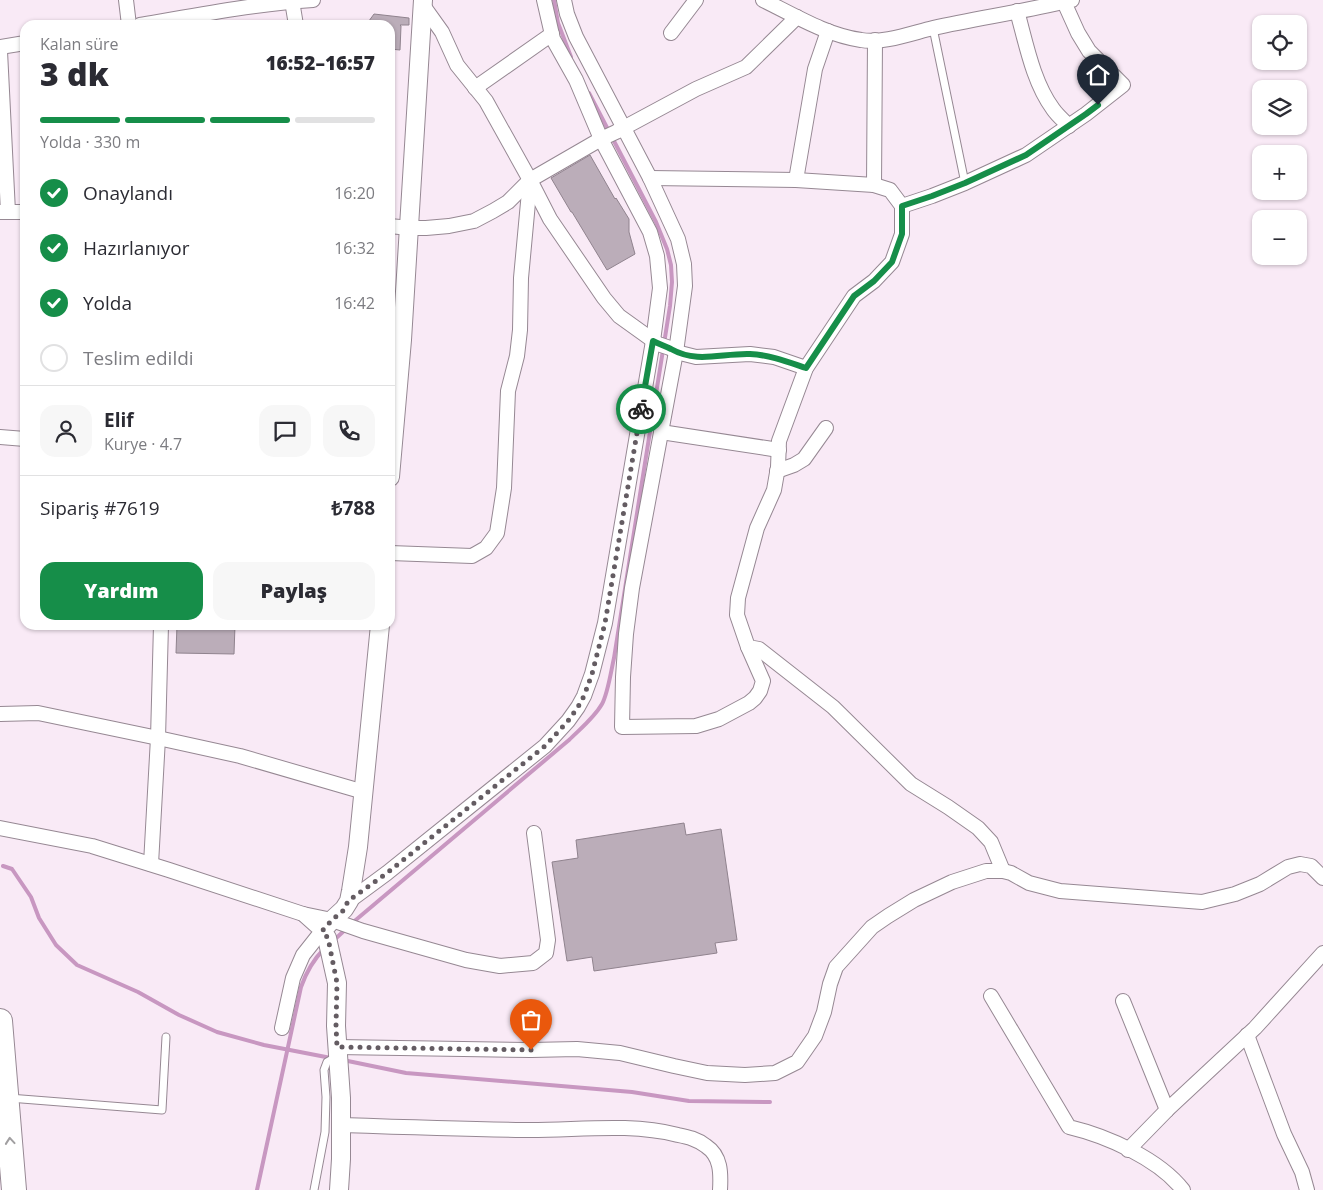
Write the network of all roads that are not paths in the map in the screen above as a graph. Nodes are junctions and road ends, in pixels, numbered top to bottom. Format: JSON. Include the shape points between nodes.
{"nodes":[{"id":1,"x":126,"y":0,"type":"edge"},
{"id":2,"x":313,"y":0,"type":"edge"},
{"id":3,"x":544,"y":0,"type":"edge"},
{"id":4,"x":564,"y":0,"type":"edge"},
{"id":5,"x":696,"y":0,"type":"edge"},
{"id":6,"x":763,"y":0,"type":"edge"},
{"id":7,"x":1068,"y":1,"type":"edge"},
{"id":8,"x":276,"y":2,"type":"edge"},
{"id":9,"x":292,"y":2,"type":"junction"},
{"id":10,"x":422,"y":2,"type":"edge"},
{"id":11,"x":1017,"y":11,"type":"junction"},
{"id":12,"x":797,"y":17,"type":"junction"},
{"id":13,"x":213,"y":19,"type":"edge"},
{"id":14,"x":128,"y":20,"type":"edge"},
{"id":15,"x":295,"y":20,"type":"edge"},
{"id":16,"x":933,"y":28,"type":"junction"},
{"id":17,"x":828,"y":31,"type":"junction"},
{"id":18,"x":671,"y":32,"type":"dead end"},
{"id":19,"x":552,"y":34,"type":"junction"},
{"id":20,"x":875,"y":40,"type":"junction"},
{"id":21,"x":20,"y":44,"type":"edge"},
{"id":22,"x":0,"y":49,"type":"edge"},
{"id":23,"x":475,"y":88,"type":"junction"},
{"id":24,"x":1068,"y":126,"type":"junction"},
{"id":25,"x":612,"y":134,"type":"junction"},
{"id":26,"x":650,"y":178,"type":"junction"},
{"id":27,"x":530,"y":180,"type":"junction"},
{"id":28,"x":796,"y":180,"type":"junction"},
{"id":29,"x":965,"y":183,"type":"junction"},
{"id":30,"x":874,"y":185,"type":"junction"},
{"id":31,"x":902,"y":206,"type":"junction"},
{"id":32,"x":4,"y":212,"type":"edge"},
{"id":33,"x":20,"y":212,"type":"edge"},
{"id":34,"x":395,"y":227,"type":"edge"},
{"id":35,"x":409,"y":228,"type":"junction"},
{"id":36,"x":664,"y":346,"type":"junction"},
{"id":37,"x":806,"y":368,"type":"junction"},
{"id":38,"x":395,"y":420,"type":"edge"},
{"id":39,"x":826,"y":428,"type":"dead end"},
{"id":40,"x":661,"y":432,"type":"junction"},
{"id":41,"x":0,"y":437,"type":"edge"},
{"id":42,"x":20,"y":439,"type":"edge"},
{"id":43,"x":779,"y":450,"type":"junction"},
{"id":44,"x":777,"y":471,"type":"junction"},
{"id":45,"x":395,"y":553,"type":"edge"},
{"id":46,"x":161,"y":630,"type":"edge"},
{"id":47,"x":380,"y":630,"type":"edge"},
{"id":48,"x":748,"y":647,"type":"junction"},
{"id":49,"x":0,"y":714,"type":"edge"},
{"id":50,"x":158,"y":738,"type":"junction"},
{"id":51,"x":364,"y":792,"type":"junction"},
{"id":52,"x":0,"y":828,"type":"edge"},
{"id":53,"x":534,"y":833,"type":"dead end"},
{"id":54,"x":151,"y":864,"type":"junction"},
{"id":55,"x":1003,"y":871,"type":"junction"},
{"id":56,"x":1323,"y":878,"type":"edge"},
{"id":57,"x":348,"y":901,"type":"junction"},
{"id":58,"x":331,"y":928,"type":"junction"},
{"id":59,"x":1323,"y":953,"type":"edge"},
{"id":60,"x":991,"y":996,"type":"dead end"},
{"id":61,"x":1123,"y":1001,"type":"dead end"},
{"id":62,"x":0,"y":1021,"type":"edge"},
{"id":63,"x":282,"y":1028,"type":"dead end"},
{"id":64,"x":1247,"y":1035,"type":"junction"},
{"id":65,"x":166,"y":1036,"type":"dead end"},
{"id":66,"x":335,"y":1058,"type":"junction"},
{"id":67,"x":6,"y":1098,"type":"junction"},
{"id":68,"x":1167,"y":1110,"type":"junction"},
{"id":69,"x":341,"y":1125,"type":"junction"},
{"id":70,"x":1128,"y":1150,"type":"junction"},
{"id":71,"x":14,"y":1190,"type":"edge"},
{"id":72,"x":314,"y":1190,"type":"edge"},
{"id":73,"x":339,"y":1190,"type":"edge"},
{"id":74,"x":720,"y":1190,"type":"edge"},
{"id":75,"x":1184,"y":1190,"type":"edge"},
{"id":76,"x":1307,"y":1190,"type":"edge"}],
"edges":[{"from":1,"to":14,"type":"street"},
{"from":2,"to":9,"type":"street"},
{"from":3,"to":19,"type":"street"},
{"from":4,"to":25,"type":"street"},
{"from":5,"to":18,"type":"street"},
{"from":6,"to":12,"type":"street"},
{"from":7,"to":11,"type":"street"},
{"from":7,"to":24,"type":"street","via":[[1078,33],[1089,51],[1122,85]]},
{"from":8,"to":9,"type":"street"},
{"from":8,"to":13,"type":"street"},
{"from":9,"to":15,"type":"street"},
{"from":10,"to":23,"type":"street"},
{"from":10,"to":35,"type":"street"},
{"from":11,"to":16,"type":"street"},
{"from":11,"to":24,"type":"street","via":[[1044,96]]},
{"from":12,"to":17,"type":"street"},
{"from":12,"to":25,"type":"street","via":[[746,67],[696,89]]},
{"from":16,"to":20,"type":"street"},
{"from":16,"to":29,"type":"lane"},
{"from":17,"to":20,"type":"street","via":[[864,41]]},
{"from":17,"to":28,"type":"street","via":[[815,69]]},
{"from":19,"to":23,"type":"street"},
{"from":19,"to":25,"type":"street","via":[[576,80]]},
{"from":20,"to":30,"type":"street"},
{"from":21,"to":22,"type":"street"},
{"from":22,"to":32,"type":"street"},
{"from":23,"to":27,"type":"street","via":[[486,101]]},
{"from":24,"to":29,"type":"street","via":[[1026,155]]},
{"from":25,"to":26,"type":"street"},
{"from":25,"to":27,"type":"street"},
{"from":25,"to":36,"type":"street","via":[[654,244]]},
{"from":26,"to":28,"type":"street"},
{"from":26,"to":36,"type":"street","via":[[678,239],[684,264],[685,286]]},
{"from":27,"to":35,"type":"street","via":[[508,202],[474,221]]},
{"from":27,"to":36,"type":"street","via":[[550,219],[604,298],[619,316]]},
{"from":27,"to":45,"type":"street","via":[[518,347],[508,391],[504,488],[497,533],[486,548],[472,556]]},
{"from":28,"to":30,"type":"street"},
{"from":29,"to":31,"type":"street"},
{"from":30,"to":31,"type":"street","via":[[890,190]]},
{"from":31,"to":37,"type":"street","via":[[902,234],[892,262],[854,296]]},
{"from":32,"to":33,"type":"street"},
{"from":34,"to":35,"type":"street"},
{"from":35,"to":38,"type":"street"},
{"from":36,"to":37,"type":"street","via":[[696,357],[750,354],[774,357]]},
{"from":36,"to":40,"type":"street"},
{"from":36,"to":57,"type":"street","via":[[605,623],[581,702],[545,746]]},
{"from":37,"to":43,"type":"street","via":[[779,441]]},
{"from":39,"to":44,"type":"street","via":[[804,458],[794,466]]},
{"from":40,"to":43,"type":"street"},
{"from":40,"to":48,"type":"street","via":[[626,634],[622,727],[696,726],[720,719],[749,704],[760,691],[763,681]]},
{"from":41,"to":42,"type":"street"},
{"from":43,"to":44,"type":"street"},
{"from":44,"to":48,"type":"street","via":[[774,490],[757,528],[738,598],[737,615]]},
{"from":46,"to":50,"type":"street"},
{"from":47,"to":51,"type":"street"},
{"from":48,"to":55,"type":"street","via":[[759,649],[833,707],[911,784],[978,828],[991,842]]},
{"from":49,"to":50,"type":"street","via":[[38,713]]},
{"from":50,"to":51,"type":"street","via":[[240,756]]},
{"from":50,"to":54,"type":"street"},
{"from":51,"to":57,"type":"street","via":[[352,891]]},
{"from":52,"to":54,"type":"street","via":[[92,846]]},
{"from":53,"to":58,"type":"street","via":[[548,940],[546,953],[533,964],[500,966],[466,960],[363,930]]},
{"from":54,"to":58,"type":"street","via":[[303,914]]},
{"from":55,"to":56,"type":"street","via":[[1060,891],[1202,902],[1235,894],[1300,864],[1311,866]]},
{"from":55,"to":66,"type":"street","via":[[986,871],[952,882],[914,900],[872,927],[836,967],[815,1036],[797,1062],[775,1073],[707,1073],[620,1053],[577,1049]]},
{"from":57,"to":58,"type":"street"},
{"from":58,"to":63,"type":"street","via":[[303,955],[293,978]]},
{"from":58,"to":66,"type":"street","via":[[337,983]]},
{"from":59,"to":64,"type":"street"},
{"from":60,"to":70,"type":"street","via":[[1069,1128],[1104,1138]]},
{"from":61,"to":68,"type":"street"},
{"from":62,"to":67,"type":"highway"},
{"from":64,"to":68,"type":"street"},
{"from":64,"to":76,"type":"street"},
{"from":65,"to":67,"type":"lane","via":[[162,1110]]},
{"from":66,"to":69,"type":"street"},
{"from":66,"to":72,"type":"lane","via":[[324,1070],[325,1132]]},
{"from":71,"to":67,"type":"highway","one_way":true},
{"from":68,"to":70,"type":"street"},
{"from":69,"to":73,"type":"street"},
{"from":69,"to":74,"type":"street","via":[[524,1130],[637,1128],[668,1132],[694,1138],[708,1146],[717,1158],[721,1173]]},
{"from":70,"to":75,"type":"street","via":[[1152,1162]]}]}
